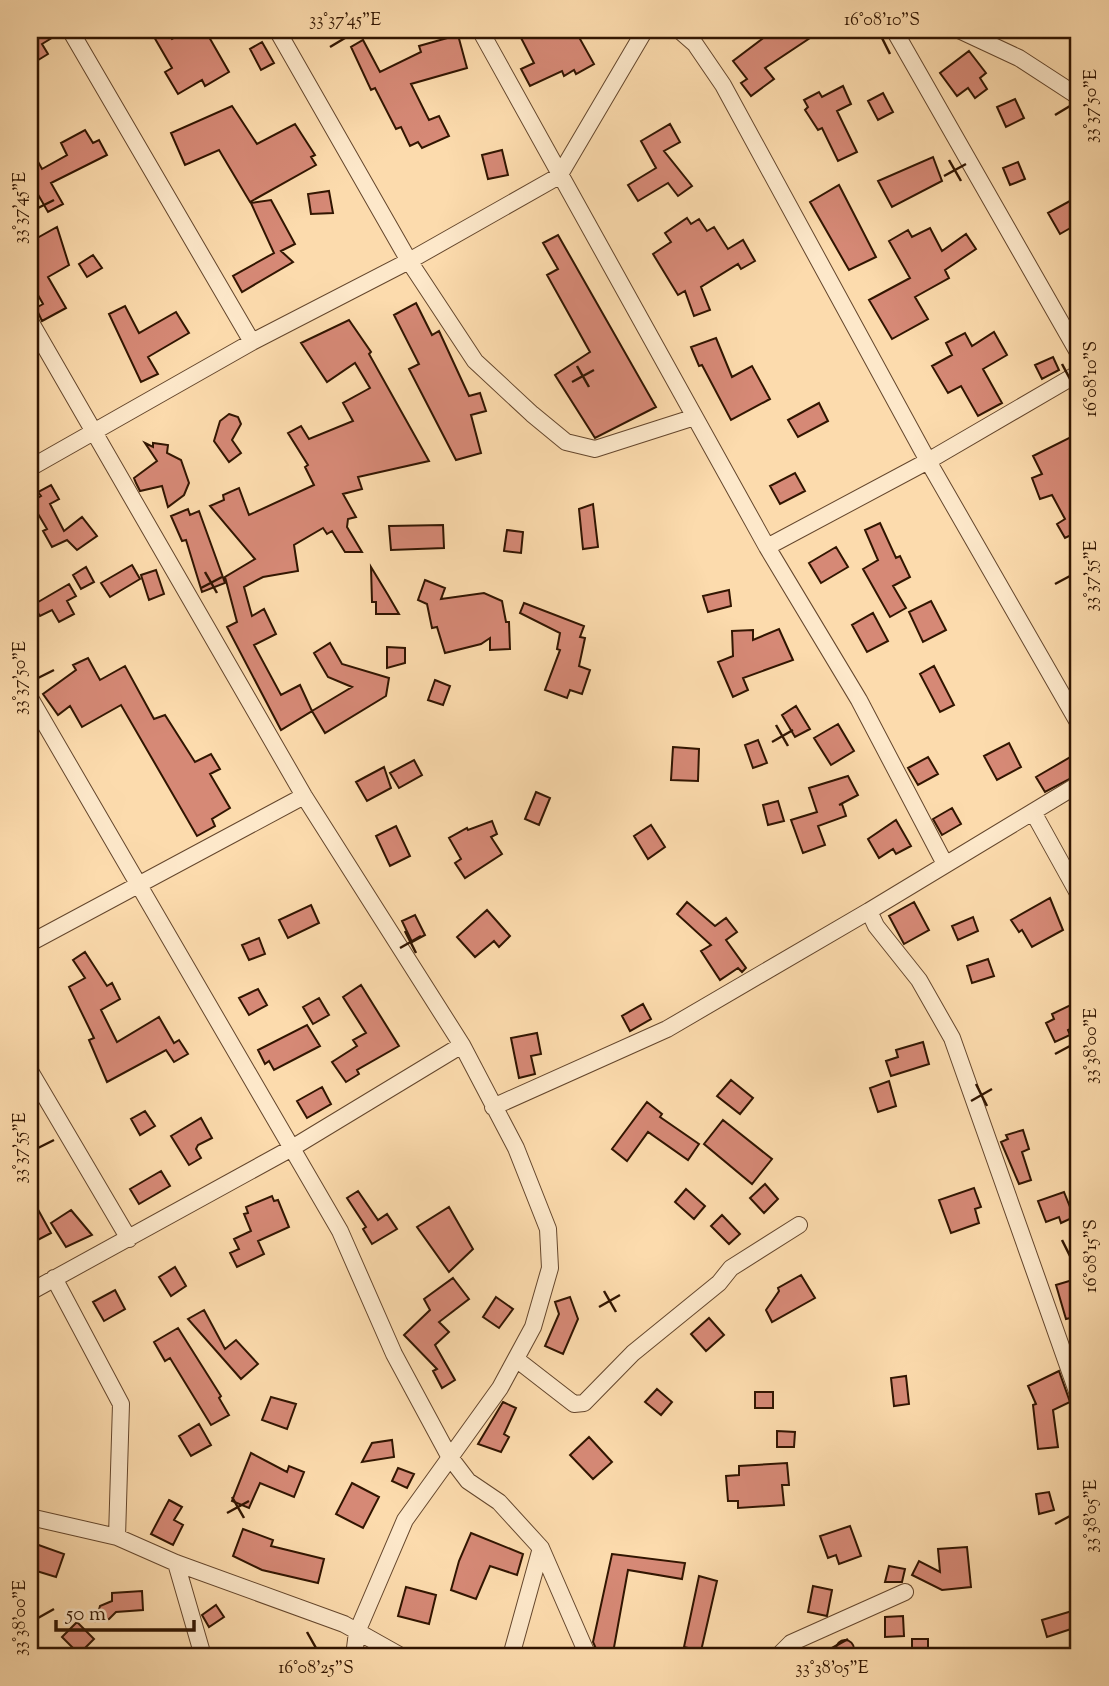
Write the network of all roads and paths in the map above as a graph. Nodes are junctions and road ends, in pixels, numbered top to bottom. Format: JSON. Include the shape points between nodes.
{"nodes":[{"id":1,"x":70,"y":30,"type":"edge"},
{"id":2,"x":277,"y":30,"type":"edge"},
{"id":3,"x":481,"y":30,"type":"edge"},
{"id":4,"x":645,"y":30,"type":"edge"},
{"id":5,"x":679,"y":30,"type":"edge"},
{"id":6,"x":894,"y":30,"type":"edge"},
{"id":7,"x":959,"y":30,"type":"edge"},
{"id":8,"x":1079,"y":97,"type":"edge"},
{"id":9,"x":559,"y":176,"type":"junction"},
{"id":10,"x":409,"y":261,"type":"junction"},
{"id":11,"x":30,"y":321,"type":"edge"},
{"id":12,"x":252,"y":342,"type":"junction"},
{"id":13,"x":1079,"y":354,"type":"edge"},
{"id":14,"x":1079,"y":373,"type":"edge"},
{"id":15,"x":695,"y":416,"type":"junction"},
{"id":16,"x":94,"y":433,"type":"junction"},
{"id":17,"x":928,"y":461,"type":"junction"},
{"id":18,"x":30,"y":468,"type":"edge"},
{"id":19,"x":767,"y":547,"type":"junction"},
{"id":20,"x":30,"y":698,"type":"edge"},
{"id":21,"x":1079,"y":724,"type":"edge"},
{"id":22,"x":1079,"y":784,"type":"edge"},
{"id":23,"x":304,"y":796,"type":"junction"},
{"id":24,"x":1032,"y":812,"type":"junction"},
{"id":25,"x":945,"y":864,"type":"junction"},
{"id":26,"x":136,"y":884,"type":"junction"},
{"id":27,"x":1079,"y":895,"type":"edge"},
{"id":28,"x":869,"y":911,"type":"junction"},
{"id":29,"x":30,"y":943,"type":"edge"},
{"id":30,"x":462,"y":1045,"type":"junction"},
{"id":31,"x":30,"y":1071,"type":"edge"},
{"id":32,"x":494,"y":1107,"type":"junction"},
{"id":33,"x":292,"y":1148,"type":"junction"},
{"id":34,"x":799,"y":1226,"type":"dead end"},
{"id":35,"x":129,"y":1239,"type":"junction"},
{"id":36,"x":54,"y":1278,"type":"junction"},
{"id":37,"x":30,"y":1292,"type":"edge"},
{"id":38,"x":516,"y":1359,"type":"junction"},
{"id":39,"x":1079,"y":1397,"type":"edge"},
{"id":40,"x":449,"y":1456,"type":"junction"},
{"id":41,"x":30,"y":1517,"type":"edge"},
{"id":42,"x":117,"y":1538,"type":"junction"},
{"id":43,"x":541,"y":1548,"type":"junction"},
{"id":44,"x":176,"y":1563,"type":"junction"},
{"id":45,"x":905,"y":1592,"type":"dead end"},
{"id":46,"x":357,"y":1632,"type":"junction"},
{"id":47,"x":203,"y":1656,"type":"edge"},
{"id":48,"x":354,"y":1656,"type":"edge"},
{"id":49,"x":401,"y":1656,"type":"edge"},
{"id":50,"x":511,"y":1656,"type":"edge"},
{"id":51,"x":589,"y":1656,"type":"edge"},
{"id":52,"x":778,"y":1656,"type":"edge"}],
"edges":[{"from":1,"to":12,"type":"street"},
{"from":2,"to":10,"type":"street"},
{"from":3,"to":9,"type":"street"},
{"from":4,"to":9,"type":"street"},
{"from":5,"to":17,"type":"street","via":[[695,44],[723,85]]},
{"from":6,"to":13,"type":"street"},
{"from":7,"to":8,"type":"street","via":[[1019,58]]},
{"from":9,"to":10,"type":"street"},
{"from":9,"to":15,"type":"street"},
{"from":10,"to":12,"type":"street"},
{"from":10,"to":15,"type":"street","via":[[475,361],[566,442],[595,449]]},
{"from":11,"to":16,"type":"street"},
{"from":12,"to":16,"type":"street"},
{"from":14,"to":17,"type":"street"},
{"from":15,"to":19,"type":"street"},
{"from":16,"to":18,"type":"street"},
{"from":16,"to":23,"type":"street"},
{"from":17,"to":19,"type":"street"},
{"from":17,"to":21,"type":"street"},
{"from":19,"to":25,"type":"street","via":[[859,700]]},
{"from":20,"to":26,"type":"street"},
{"from":22,"to":24,"type":"street"},
{"from":23,"to":26,"type":"street"},
{"from":23,"to":30,"type":"street"},
{"from":24,"to":25,"type":"street"},
{"from":24,"to":27,"type":"street"},
{"from":25,"to":28,"type":"street"},
{"from":26,"to":29,"type":"street"},
{"from":26,"to":33,"type":"street"},
{"from":28,"to":32,"type":"street","via":[[667,1029]]},
{"from":28,"to":39,"type":"street","via":[[919,980],[952,1038]]},
{"from":30,"to":32,"type":"street"},
{"from":30,"to":33,"type":"street"},
{"from":31,"to":35,"type":"street"},
{"from":32,"to":38,"type":"street","via":[[541,1204],[551,1246],[550,1268],[533,1327]]},
{"from":33,"to":35,"type":"street"},
{"from":33,"to":40,"type":"street","via":[[340,1231],[394,1354]]},
{"from":34,"to":38,"type":"street","via":[[731,1268],[633,1353],[584,1403],[574,1404]]},
{"from":35,"to":36,"type":"street"},
{"from":36,"to":37,"type":"street"},
{"from":36,"to":42,"type":"street","via":[[121,1404]]},
{"from":38,"to":40,"type":"street"},
{"from":40,"to":43,"type":"street","via":[[468,1481],[499,1502]]},
{"from":40,"to":46,"type":"street","via":[[405,1520]]},
{"from":41,"to":42,"type":"street"},
{"from":42,"to":44,"type":"street"},
{"from":43,"to":50,"type":"street"},
{"from":43,"to":51,"type":"street"},
{"from":44,"to":46,"type":"street"},
{"from":44,"to":47,"type":"street"},
{"from":45,"to":52,"type":"street","via":[[791,1643]]},
{"from":46,"to":48,"type":"street"},
{"from":46,"to":49,"type":"street"}]}
